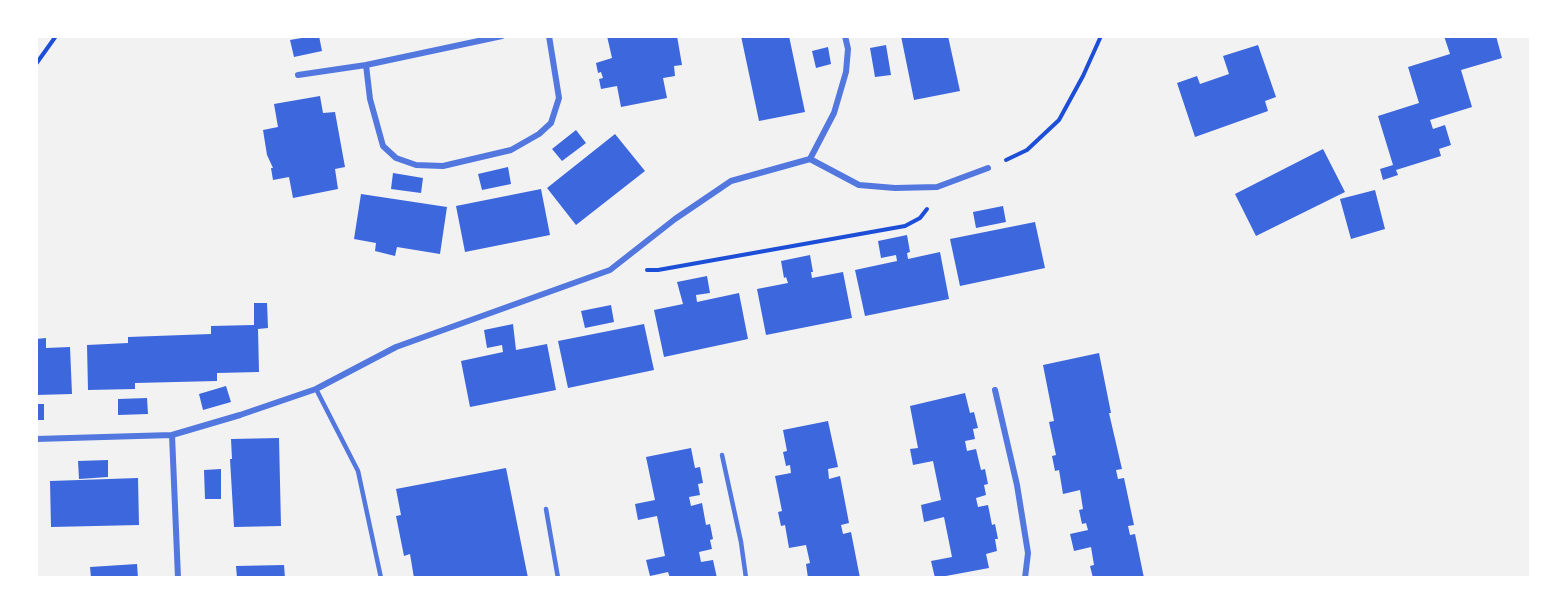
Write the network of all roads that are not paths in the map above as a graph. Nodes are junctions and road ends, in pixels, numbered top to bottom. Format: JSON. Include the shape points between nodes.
{"nodes":[{"id":1,"x":502,"y":36,"type":"edge"},
{"id":2,"x":549,"y":36,"type":"edge"},
{"id":3,"x":845,"y":36,"type":"edge"},
{"id":4,"x":366,"y":65,"type":"junction"},
{"id":5,"x":298,"y":75,"type":"dead end"},
{"id":6,"x":810,"y":159,"type":"junction"},
{"id":7,"x":988,"y":168,"type":"road end"},
{"id":8,"x":316,"y":389,"type":"junction"},
{"id":9,"x":995,"y":390,"type":"dead end"},
{"id":10,"x":172,"y":435,"type":"junction"},
{"id":11,"x":36,"y":439,"type":"edge"},
{"id":12,"x":722,"y":455,"type":"dead end"},
{"id":13,"x":546,"y":509,"type":"dead end"},
{"id":14,"x":178,"y":578,"type":"edge"},
{"id":15,"x":381,"y":578,"type":"edge"},
{"id":16,"x":558,"y":578,"type":"edge"},
{"id":17,"x":746,"y":578,"type":"edge"},
{"id":18,"x":1025,"y":578,"type":"edge"}],
"edges":[{"from":1,"to":4,"type":"street"},
{"from":2,"to":4,"type":"street","via":[[559,98],[551,123],[511,150],[443,166],[416,165],[396,158],[383,146],[370,99]]},
{"from":3,"to":6,"type":"street","via":[[848,49],[843,82],[834,113]]},
{"from":4,"to":5,"type":"street"},
{"from":6,"to":7,"type":"street","via":[[859,185],[895,188],[937,187]]},
{"from":6,"to":8,"type":"street","via":[[731,182],[675,219],[610,270],[396,347]]},
{"from":8,"to":10,"type":"street"},
{"from":8,"to":15,"type":"lane","via":[[358,471]]},
{"from":9,"to":18,"type":"street","via":[[1017,485],[1028,554]]},
{"from":10,"to":11,"type":"street"},
{"from":10,"to":14,"type":"street"},
{"from":12,"to":17,"type":"lane"},
{"from":13,"to":16,"type":"lane"}]}
